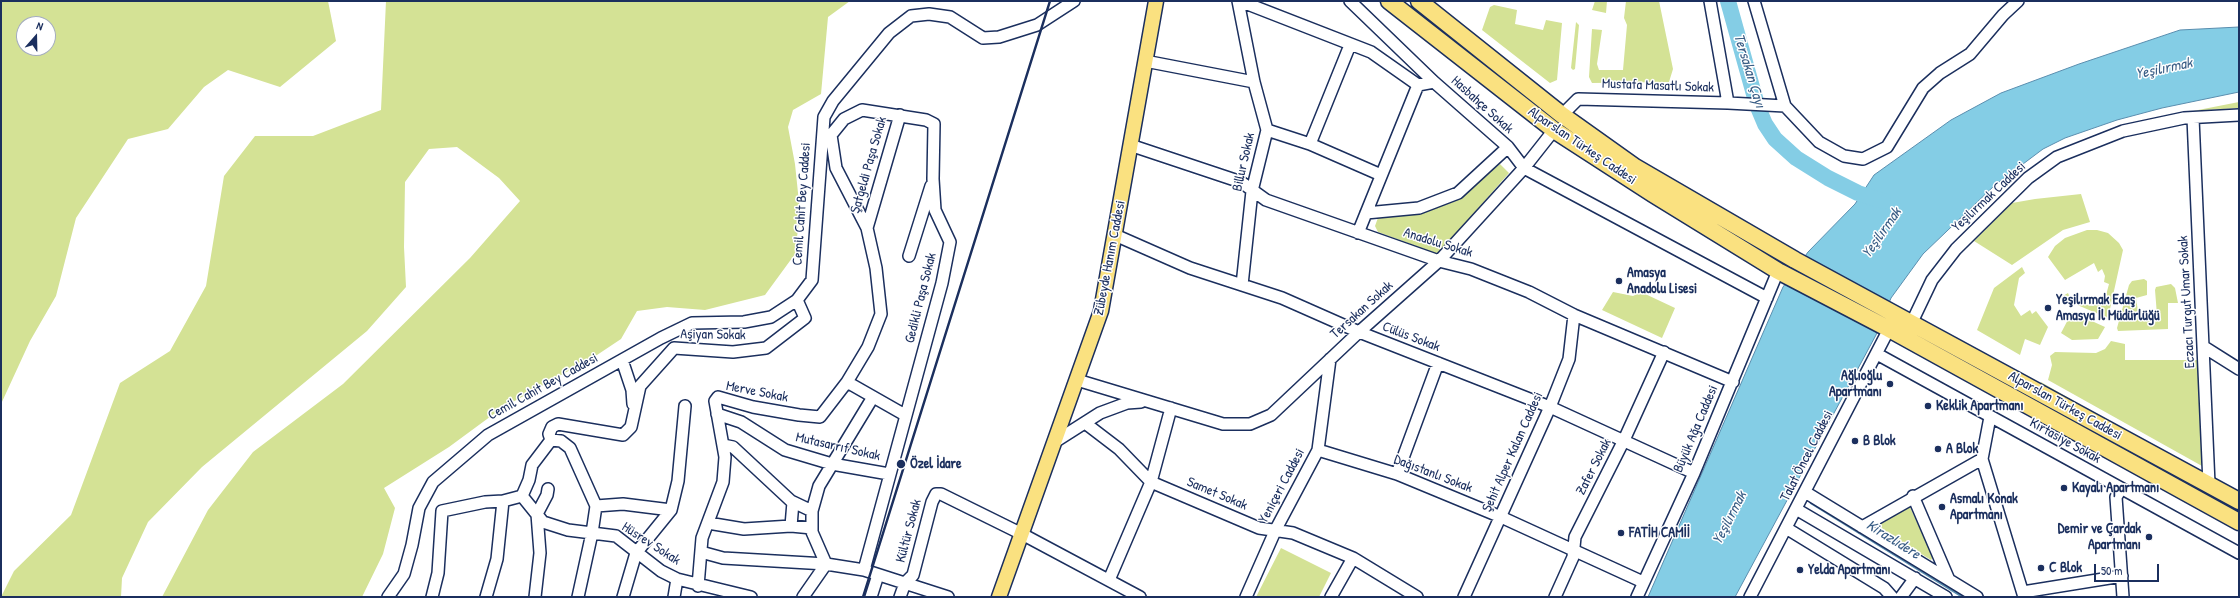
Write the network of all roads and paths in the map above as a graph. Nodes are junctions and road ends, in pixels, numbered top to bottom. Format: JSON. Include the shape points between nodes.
{"nodes":[{"id":1,"x":1074,"y":1,"type":"edge"},
{"id":2,"x":1156,"y":1,"type":"edge"},
{"id":3,"x":1239,"y":1,"type":"edge"},
{"id":4,"x":1350,"y":1,"type":"edge"},
{"id":5,"x":1389,"y":1,"type":"edge"},
{"id":6,"x":1419,"y":1,"type":"edge"},
{"id":7,"x":1710,"y":1,"type":"edge"},
{"id":8,"x":1754,"y":1,"type":"edge"},
{"id":9,"x":2018,"y":1,"type":"edge"},
{"id":10,"x":1350,"y":45,"type":"junction"},
{"id":11,"x":1145,"y":61,"type":"junction"},
{"id":12,"x":1254,"y":82,"type":"junction"},
{"id":13,"x":1434,"y":82,"type":"junction"},
{"id":14,"x":1418,"y":85,"type":"junction"},
{"id":15,"x":1728,"y":103,"type":"junction"},
{"id":16,"x":1785,"y":106,"type":"junction"},
{"id":17,"x":900,"y":115,"type":"junction"},
{"id":18,"x":1562,"y":115,"type":"junction"},
{"id":19,"x":2239,"y":115,"type":"edge"},
{"id":20,"x":824,"y":117,"type":"junction"},
{"id":21,"x":2193,"y":118,"type":"junction"},
{"id":22,"x":1267,"y":130,"type":"junction"},
{"id":23,"x":1554,"y":130,"type":"junction"},
{"id":24,"x":831,"y":135,"type":"junction"},
{"id":25,"x":1310,"y":144,"type":"junction"},
{"id":26,"x":1130,"y":145,"type":"junction"},
{"id":27,"x":1508,"y":147,"type":"junction"},
{"id":28,"x":1524,"y":168,"type":"junction"},
{"id":29,"x":1381,"y":175,"type":"junction"},
{"id":30,"x":933,"y":179,"type":"junction"},
{"id":31,"x":1252,"y":191,"type":"junction"},
{"id":32,"x":1366,"y":213,"type":"junction"},
{"id":33,"x":866,"y":228,"type":"junction"},
{"id":34,"x":1358,"y":233,"type":"junction"},
{"id":35,"x":1115,"y":235,"type":"junction"},
{"id":36,"x":909,"y":256,"type":"dead end"},
{"id":37,"x":1439,"y":261,"type":"junction"},
{"id":38,"x":1782,"y":273,"type":"junction"},
{"id":39,"x":1242,"y":285,"type":"junction"},
{"id":40,"x":1767,"y":298,"type":"junction"},
{"id":41,"x":797,"y":300,"type":"junction"},
{"id":42,"x":1574,"y":315,"type":"junction"},
{"id":43,"x":1912,"y":322,"type":"junction"},
{"id":44,"x":1886,"y":327,"type":"junction"},
{"id":45,"x":1358,"y":332,"type":"junction"},
{"id":46,"x":2204,"y":347,"type":"junction"},
{"id":47,"x":1664,"y":352,"type":"junction"},
{"id":48,"x":1877,"y":354,"type":"junction"},
{"id":49,"x":1330,"y":359,"type":"junction"},
{"id":50,"x":622,"y":360,"type":"junction"},
{"id":51,"x":1438,"y":363,"type":"junction"},
{"id":52,"x":2239,"y":369,"type":"edge"},
{"id":53,"x":1077,"y":380,"type":"junction"},
{"id":54,"x":847,"y":382,"type":"junction"},
{"id":55,"x":1733,"y":382,"type":"junction"},
{"id":56,"x":873,"y":397,"type":"junction"},
{"id":57,"x":1149,"y":402,"type":"junction"},
{"id":58,"x":685,"y":406,"type":"dead end"},
{"id":59,"x":1550,"y":407,"type":"junction"},
{"id":60,"x":1171,"y":408,"type":"junction"},
{"id":61,"x":717,"y":414,"type":"junction"},
{"id":62,"x":634,"y":415,"type":"junction"},
{"id":63,"x":905,"y":415,"type":"junction"},
{"id":64,"x":1990,"y":417,"type":"junction"},
{"id":65,"x":1085,"y":423,"type":"junction"},
{"id":66,"x":551,"y":440,"type":"junction"},
{"id":67,"x":1624,"y":440,"type":"junction"},
{"id":68,"x":1056,"y":441,"type":"junction"},
{"id":69,"x":723,"y":445,"type":"junction"},
{"id":70,"x":1318,"y":450,"type":"junction"},
{"id":71,"x":1982,"y":459,"type":"junction"},
{"id":72,"x":832,"y":464,"type":"junction"},
{"id":73,"x":1694,"y":473,"type":"junction"},
{"id":74,"x":890,"y":474,"type":"junction"},
{"id":75,"x":1396,"y":474,"type":"junction"},
{"id":76,"x":1151,"y":482,"type":"junction"},
{"id":77,"x":2209,"y":484,"type":"junction"},
{"id":78,"x":548,"y":488,"type":"dead end"},
{"id":79,"x":2121,"y":489,"type":"junction"},
{"id":80,"x":1805,"y":492,"type":"junction"},
{"id":81,"x":522,"y":496,"type":"junction"},
{"id":82,"x":1913,"y":496,"type":"junction"},
{"id":83,"x":503,"y":501,"type":"junction"},
{"id":84,"x":2239,"y":501,"type":"edge"},
{"id":85,"x":793,"y":502,"type":"junction"},
{"id":86,"x":596,"y":506,"type":"junction"},
{"id":87,"x":1796,"y":509,"type":"junction"},
{"id":88,"x":671,"y":510,"type":"junction"},
{"id":89,"x":812,"y":511,"type":"junction"},
{"id":90,"x":537,"y":514,"type":"junction"},
{"id":91,"x":1501,"y":517,"type":"junction"},
{"id":92,"x":2239,"y":522,"type":"edge"},
{"id":93,"x":708,"y":523,"type":"junction"},
{"id":94,"x":791,"y":526,"type":"junction"},
{"id":95,"x":1862,"y":527,"type":"junction"},
{"id":96,"x":812,"y":528,"type":"junction"},
{"id":97,"x":1786,"y":528,"type":"junction"},
{"id":98,"x":1276,"y":529,"type":"junction"},
{"id":99,"x":592,"y":534,"type":"junction"},
{"id":100,"x":1022,"y":534,"type":"junction"},
{"id":101,"x":1573,"y":550,"type":"junction"},
{"id":102,"x":701,"y":552,"type":"junction"},
{"id":103,"x":636,"y":553,"type":"junction"},
{"id":104,"x":2239,"y":553,"type":"edge"},
{"id":105,"x":1353,"y":558,"type":"junction"},
{"id":106,"x":826,"y":564,"type":"junction"},
{"id":107,"x":864,"y":570,"type":"junction"},
{"id":108,"x":878,"y":575,"type":"junction"},
{"id":109,"x":2122,"y":576,"type":"junction"},
{"id":110,"x":1915,"y":578,"type":"junction"},
{"id":111,"x":677,"y":579,"type":"junction"},
{"id":112,"x":1109,"y":580,"type":"junction"},
{"id":113,"x":1949,"y":580,"type":"junction"},
{"id":114,"x":1643,"y":582,"type":"junction"},
{"id":115,"x":904,"y":583,"type":"junction"},
{"id":116,"x":698,"y":586,"type":"junction"},
{"id":117,"x":2024,"y":594,"type":"edge"},
{"id":118,"x":388,"y":597,"type":"edge"},
{"id":119,"x":432,"y":597,"type":"edge"},
{"id":120,"x":486,"y":597,"type":"edge"},
{"id":121,"x":535,"y":597,"type":"edge"},
{"id":122,"x":578,"y":597,"type":"edge"},
{"id":123,"x":623,"y":597,"type":"edge"},
{"id":124,"x":674,"y":597,"type":"edge"},
{"id":125,"x":751,"y":597,"type":"edge"},
{"id":126,"x":803,"y":597,"type":"edge"},
{"id":127,"x":871,"y":597,"type":"edge"},
{"id":128,"x":900,"y":597,"type":"edge"},
{"id":129,"x":948,"y":597,"type":"edge"},
{"id":130,"x":999,"y":597,"type":"edge"},
{"id":131,"x":1140,"y":597,"type":"edge"},
{"id":132,"x":1246,"y":597,"type":"edge"},
{"id":133,"x":1331,"y":597,"type":"edge"},
{"id":134,"x":1417,"y":597,"type":"edge"},
{"id":135,"x":1464,"y":597,"type":"edge"},
{"id":136,"x":1555,"y":597,"type":"edge"},
{"id":137,"x":1637,"y":597,"type":"edge"},
{"id":138,"x":1750,"y":597,"type":"edge"},
{"id":139,"x":1892,"y":597,"type":"edge"},
{"id":140,"x":1902,"y":597,"type":"edge"},
{"id":141,"x":1946,"y":597,"type":"edge"},
{"id":142,"x":1977,"y":597,"type":"edge"},
{"id":143,"x":2123,"y":597,"type":"edge"}],
"edges":[{"from":1,"to":20,"type":"street","name":"Cemil Cahit Bey Caddesi","via":[[1037,25],[999,37],[983,38],[950,17],[929,14],[911,16],[889,33],[833,101]]},
{"from":2,"to":11,"type":"main road","name":"Zübeyde Hanım Caddesi"},
{"from":3,"to":10,"type":"street"},
{"from":3,"to":12,"type":"street","name":"Billur Sokak"},
{"from":4,"to":13,"type":"street"},
{"from":5,"to":23,"type":"highway","name":"Alparslan Türkeş Caddesi"},
{"from":6,"to":18,"type":"highway","name":"Alparslan Türkeş Caddesi"},
{"from":7,"to":15,"type":"street","name":"Mustafa Masatlı Sokak"},
{"from":8,"to":16,"type":"street"},
{"from":9,"to":16,"type":"street","via":[[1970,54],[1940,73],[1923,88],[1887,147],[1863,159],[1844,156],[1819,142]]},
{"from":10,"to":14,"type":"street","via":[[1370,52]]},
{"from":10,"to":25,"type":"street"},
{"from":11,"to":12,"type":"street"},
{"from":11,"to":26,"type":"main road","name":"Zübeyde Hanım Caddesi"},
{"from":12,"to":22,"type":"street","name":"Billur Sokak"},
{"from":13,"to":14,"type":"street","name":"Hasbahçe Sokak"},
{"from":13,"to":27,"type":"street","name":"Hasbahçe Sokak"},
{"from":14,"to":29,"type":"street"},
{"from":15,"to":16,"type":"street"},
{"from":15,"to":18,"type":"street","name":"Mustafa Masatlı Sokak","via":[[1578,99]]},
{"from":17,"to":24,"type":"street","name":"Gedikli Paşa Sokak","via":[[862,110],[844,119]]},
{"from":17,"to":30,"type":"street","name":"Gedikli Paşa Sokak","via":[[934,124]]},
{"from":17,"to":33,"type":"street","name":"Şatgeldi Paşa Sokak"},
{"from":18,"to":43,"type":"highway","name":"Alparslan Türkeş Caddesi","via":[[1635,167],[1795,260]]},
{"from":19,"to":21,"type":"street","name":"Yeşilırmak Caddesi"},
{"from":20,"to":24,"type":"street"},
{"from":20,"to":41,"type":"street","name":"Cemil Cahit Bey Caddesi","via":[[812,280]]},
{"from":21,"to":43,"type":"street","name":"Yeşilırmak Caddesi","via":[[2123,131],[2057,157],[2028,178],[1956,249],[1932,280]]},
{"from":21,"to":46,"type":"street","name":"Eczacı Turgut Umar Sokak"},
{"from":22,"to":25,"type":"street"},
{"from":22,"to":31,"type":"street","name":"Billur Sokak"},
{"from":23,"to":28,"type":"street","name":"Tersakan Sokak"},
{"from":23,"to":38,"type":"highway","name":"Alparslan Türkeş Caddesi"},
{"from":24,"to":33,"type":"street","via":[[836,168]]},
{"from":25,"to":29,"type":"street"},
{"from":26,"to":31,"type":"street","name":"Anadolu Sokak","via":[[1241,182]]},
{"from":26,"to":35,"type":"main road","name":"Zübeyde Hanım Caddesi"},
{"from":27,"to":28,"type":"street","name":"Hasbahçe Sokak"},
{"from":27,"to":32,"type":"street","via":[[1458,194],[1419,208]]},
{"from":28,"to":37,"type":"street","name":"Tersakan Sokak"},
{"from":28,"to":40,"type":"street"},
{"from":29,"to":32,"type":"street"},
{"from":30,"to":36,"type":"street"},
{"from":30,"to":63,"type":"street","name":"Gedikli Paşa Sokak","via":[[935,210],[950,242],[942,283]]},
{"from":31,"to":34,"type":"street","name":"Anadolu Sokak","via":[[1266,200]]},
{"from":31,"to":39,"type":"street","name":"Billur Sokak"},
{"from":32,"to":34,"type":"street"},
{"from":33,"to":54,"type":"street","name":"Şatgeldi Paşa Sokak","via":[[876,268],[881,314],[868,347]]},
{"from":34,"to":37,"type":"street","name":"Anadolu Sokak"},
{"from":35,"to":39,"type":"street","name":"Cülüs Sokak","via":[[1190,268]]},
{"from":35,"to":53,"type":"main road","name":"Zübeyde Hanım Caddesi","via":[[1101,311]]},
{"from":37,"to":42,"type":"street","name":"Anadolu Sokak","via":[[1486,275],[1529,292]]},
{"from":37,"to":45,"type":"street","name":"Tersakan Sokak"},
{"from":38,"to":40,"type":"street","name":"Büyük Ağa Caddesi"},
{"from":38,"to":44,"type":"highway","name":"Alparslan Türkeş Caddesi"},
{"from":39,"to":45,"type":"street","name":"Cülüs Sokak","via":[[1282,298]]},
{"from":40,"to":55,"type":"street","name":"Büyük Ağa Caddesi"},
{"from":41,"to":50,"type":"street","name":"Cemil Cahit Bey Caddesi","via":[[771,317],[744,322],[692,323]]},
{"from":41,"to":62,"type":"street","name":"Aşiyan Sokak","via":[[805,318],[766,348],[733,352],[674,348],[640,386]]},
{"from":42,"to":47,"type":"street","name":"Anadolu Sokak"},
{"from":42,"to":59,"type":"street","name":"Şehit Alper Kalan Caddesi","via":[[1569,358]]},
{"from":43,"to":77,"type":"highway","name":"Alparslan Türkeş Caddesi"},
{"from":44,"to":48,"type":"street","name":"Talat Öncel Caddesi"},
{"from":44,"to":92,"type":"highway","name":"Alparslan Türkeş Caddesi"},
{"from":45,"to":49,"type":"street","name":"Tersakan Sokak"},
{"from":45,"to":51,"type":"street","name":"Cülüs Sokak"},
{"from":46,"to":52,"type":"street"},
{"from":46,"to":77,"type":"street","name":"Eczacı Turgut Umar Sokak"},
{"from":47,"to":55,"type":"street","name":"Anadolu Sokak"},
{"from":47,"to":67,"type":"street","name":"Zafer Sokak"},
{"from":48,"to":64,"type":"street","name":"Kırtasiye Sokak"},
{"from":48,"to":80,"type":"street","name":"Talat Öncel Caddesi"},
{"from":49,"to":60,"type":"street","name":"Tersakan Sokak","via":[[1271,415],[1250,424],[1223,424]]},
{"from":49,"to":70,"type":"street","name":"Yeniçeri Caddesi"},
{"from":50,"to":62,"type":"street","via":[[632,390]]},
{"from":50,"to":118,"type":"street","name":"Cemil Cahit Bey Caddesi","via":[[488,436],[433,482],[419,508],[404,574]]},
{"from":51,"to":59,"type":"street","name":"Cülüs Sokak"},
{"from":51,"to":75,"type":"street"},
{"from":53,"to":57,"type":"street","name":"Tersakan Sokak"},
{"from":53,"to":68,"type":"main road","name":"Zübeyde Hanım Caddesi"},
{"from":54,"to":56,"type":"street"},
{"from":54,"to":61,"type":"street","name":"Merve Sokak","via":[[820,417],[753,407],[718,397],[714,402]]},
{"from":55,"to":73,"type":"street","name":"Büyük Ağa Caddesi"},
{"from":56,"to":63,"type":"street"},
{"from":56,"to":72,"type":"street"},
{"from":57,"to":60,"type":"street","name":"Tersakan Sokak"},
{"from":57,"to":65,"type":"street","name":"Tersakan Sokak","via":[[1127,403],[1100,413]]},
{"from":58,"to":88,"type":"street","via":[[678,481]]},
{"from":59,"to":67,"type":"street","name":"Cülüs Sokak"},
{"from":59,"to":91,"type":"street","name":"Şehit Alper Kalan Caddesi"},
{"from":60,"to":76,"type":"street"},
{"from":61,"to":69,"type":"street","name":"Merve Sokak"},
{"from":61,"to":72,"type":"street","name":"Mutasarrıf Sokak","via":[[741,422],[785,450]]},
{"from":62,"to":66,"type":"street","name":"Aşiyan Sokak","via":[[631,427],[623,435],[558,424],[548,434]]},
{"from":63,"to":74,"type":"street","name":"Gedikli Paşa Sokak"},
{"from":64,"to":71,"type":"street"},
{"from":64,"to":79,"type":"street","name":"Kırtasiye Sokak"},
{"from":65,"to":68,"type":"street","name":"Tersakan Sokak"},
{"from":65,"to":76,"type":"street","name":"Samet Sokak","via":[[1119,449]]},
{"from":66,"to":81,"type":"street","name":"Aşiyan Sokak","via":[[532,465]]},
{"from":66,"to":86,"type":"street","via":[[561,441],[570,448]]},
{"from":67,"to":73,"type":"street","name":"Cülüs Sokak"},
{"from":67,"to":101,"type":"street","name":"Zafer Sokak","via":[[1575,537]]},
{"from":68,"to":100,"type":"main road","name":"Zübeyde Hanım Caddesi"},
{"from":69,"to":85,"type":"street","via":[[733,447]]},
{"from":69,"to":93,"type":"street","name":"Merve Sokak","via":[[723,482]]},
{"from":70,"to":75,"type":"street","name":"Dağıstanlı Sokak"},
{"from":70,"to":98,"type":"street","name":"Yeniçeri Caddesi"},
{"from":71,"to":82,"type":"street"},
{"from":71,"to":117,"type":"street"},
{"from":72,"to":74,"type":"street","name":"Mutasarrıf Sokak"},
{"from":72,"to":89,"type":"street","via":[[819,486]]},
{"from":73,"to":114,"type":"street","name":"Büyük Ağa Caddesi"},
{"from":74,"to":107,"type":"street","name":"Gedikli Paşa Sokak"},
{"from":75,"to":91,"type":"street","name":"Dağıstanlı Sokak"},
{"from":76,"to":98,"type":"street","name":"Samet Sokak","via":[[1259,528]]},
{"from":76,"to":112,"type":"street"},
{"from":77,"to":84,"type":"highway","name":"Alparslan Türkeş Caddesi"},
{"from":78,"to":90,"type":"street"},
{"from":79,"to":104,"type":"street","name":"Kırtasiye Sokak"},
{"from":79,"to":109,"type":"street","via":[[2116,497]]},
{"from":80,"to":87,"type":"street","name":"Talat Öncel Caddesi"},
{"from":80,"to":95,"type":"street"},
{"from":81,"to":83,"type":"street"},
{"from":81,"to":90,"type":"street","name":"Hüsrev Sokak"},
{"from":82,"to":95,"type":"street"},
{"from":82,"to":113,"type":"street"},
{"from":83,"to":119,"type":"street","via":[[442,511],[438,573]]},
{"from":83,"to":120,"type":"street","via":[[497,559]]},
{"from":85,"to":89,"type":"street"},
{"from":85,"to":94,"type":"street"},
{"from":86,"to":88,"type":"street","via":[[623,504]]},
{"from":86,"to":99,"type":"street"},
{"from":87,"to":97,"type":"street","name":"Talat Öncel Caddesi"},
{"from":87,"to":110,"type":"street"},
{"from":88,"to":103,"type":"street"},
{"from":89,"to":96,"type":"street"},
{"from":90,"to":99,"type":"street","name":"Hüsrev Sokak","via":[[543,522]]},
{"from":90,"to":121,"type":"street","via":[[540,553]]},
{"from":91,"to":101,"type":"street","name":"Dağıstanlı Sokak"},
{"from":91,"to":135,"type":"street","name":"Şehit Alper Kalan Caddesi"},
{"from":93,"to":94,"type":"street","via":[[744,529]]},
{"from":93,"to":102,"type":"street","name":"Merve Sokak","via":[[702,538]]},
{"from":94,"to":96,"type":"street"},
{"from":95,"to":113,"type":"street"},
{"from":96,"to":106,"type":"street"},
{"from":97,"to":138,"type":"street","name":"Talat Öncel Caddesi"},
{"from":97,"to":139,"type":"street","via":[[1884,588]]},
{"from":98,"to":105,"type":"street","name":"Samet Sokak","via":[[1293,533]]},
{"from":98,"to":132,"type":"street","name":"Yeniçeri Caddesi"},
{"from":99,"to":103,"type":"street","name":"Hüsrev Sokak","via":[[616,536]]},
{"from":99,"to":122,"type":"street"},
{"from":100,"to":112,"type":"street"},
{"from":100,"to":115,"type":"street","name":"Kültür Sokak","via":[[936,494],[913,575]]},
{"from":100,"to":130,"type":"main road","name":"Zübeyde Hanım Caddesi"},
{"from":101,"to":114,"type":"street","name":"Dağıstanlı Sokak"},
{"from":101,"to":136,"type":"street","name":"Zafer Sokak","via":[[1573,557]]},
{"from":102,"to":106,"type":"street","via":[[723,558]]},
{"from":102,"to":116,"type":"street","name":"Merve Sokak"},
{"from":103,"to":111,"type":"street","name":"Hüsrev Sokak"},
{"from":103,"to":123,"type":"street"},
{"from":105,"to":133,"type":"street"},
{"from":105,"to":134,"type":"street","name":"Samet Sokak"},
{"from":106,"to":107,"type":"street"},
{"from":106,"to":126,"type":"street"},
{"from":107,"to":108,"type":"street"},
{"from":108,"to":115,"type":"street"},
{"from":108,"to":127,"type":"street"},
{"from":109,"to":117,"type":"street"},
{"from":109,"to":143,"type":"street"},
{"from":110,"to":140,"type":"street"},
{"from":110,"to":141,"type":"street"},
{"from":111,"to":116,"type":"street","name":"Hüsrev Sokak"},
{"from":111,"to":124,"type":"street"},
{"from":112,"to":131,"type":"street"},
{"from":113,"to":142,"type":"street"},
{"from":114,"to":137,"type":"street","name":"Büyük Ağa Caddesi"},
{"from":115,"to":128,"type":"street","name":"Kültür Sokak"},
{"from":115,"to":129,"type":"street"},
{"from":116,"to":125,"type":"street","name":"Hüsrev Sokak"}]}
